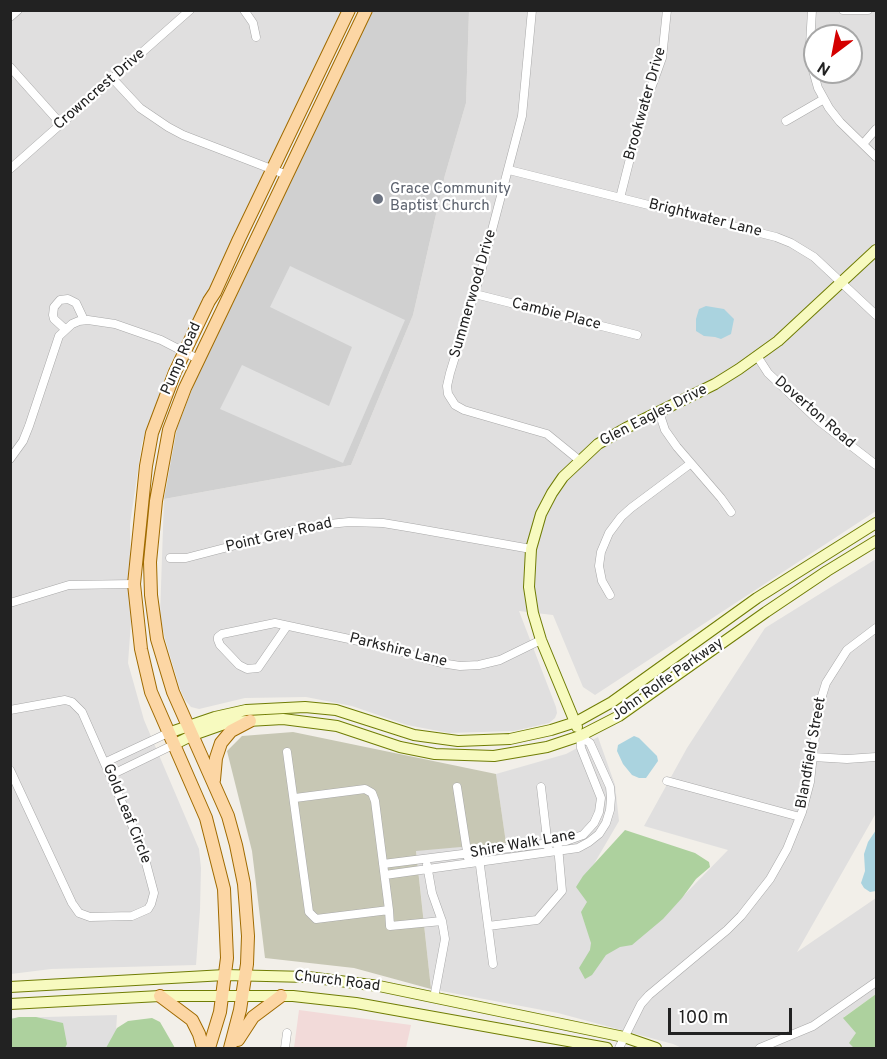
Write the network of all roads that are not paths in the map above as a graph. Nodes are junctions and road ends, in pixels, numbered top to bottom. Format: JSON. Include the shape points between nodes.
{"nodes":[{"id":1,"x":18,"y":10,"type":"edge"},
{"id":2,"x":190,"y":10,"type":"edge"},
{"id":3,"x":244,"y":10,"type":"edge"},
{"id":4,"x":349,"y":10,"type":"edge"},
{"id":5,"x":366,"y":10,"type":"edge"},
{"id":6,"x":532,"y":10,"type":"edge"},
{"id":7,"x":667,"y":10,"type":"edge"},
{"id":8,"x":812,"y":10,"type":"edge"},
{"id":9,"x":843,"y":10,"type":"edge"},
{"id":10,"x":868,"y":10,"type":"edge"},
{"id":11,"x":10,"y":17,"type":"edge"},
{"id":12,"x":256,"y":37,"type":"dead end"},
{"id":13,"x":10,"y":67,"type":"edge"},
{"id":14,"x":113,"y":79,"type":"junction"},
{"id":15,"x":824,"y":99,"type":"junction"},
{"id":16,"x":786,"y":121,"type":"dead end"},
{"id":17,"x":61,"y":124,"type":"junction"},
{"id":18,"x":876,"y":129,"type":"edge"},
{"id":19,"x":863,"y":144,"type":"junction"},
{"id":20,"x":876,"y":157,"type":"edge"},
{"id":21,"x":273,"y":169,"type":"junction"},
{"id":22,"x":10,"y":170,"type":"edge"},
{"id":23,"x":509,"y":170,"type":"junction"},
{"id":24,"x":287,"y":175,"type":"junction"},
{"id":25,"x":620,"y":198,"type":"junction"},
{"id":26,"x":876,"y":250,"type":"edge"},
{"id":27,"x":842,"y":283,"type":"junction"},
{"id":28,"x":475,"y":294,"type":"junction"},
{"id":29,"x":876,"y":315,"type":"edge"},
{"id":30,"x":84,"y":320,"type":"junction"},
{"id":31,"x":65,"y":329,"type":"junction"},
{"id":32,"x":637,"y":335,"type":"dead end"},
{"id":33,"x":184,"y":352,"type":"junction"},
{"id":34,"x":757,"y":356,"type":"junction"},
{"id":35,"x":198,"y":359,"type":"junction"},
{"id":36,"x":659,"y":412,"type":"junction"},
{"id":37,"x":10,"y":459,"type":"edge"},
{"id":38,"x":579,"y":460,"type":"junction"},
{"id":39,"x":690,"y":464,"type":"junction"},
{"id":40,"x":876,"y":465,"type":"edge"},
{"id":41,"x":731,"y":512,"type":"dead end"},
{"id":42,"x":876,"y":523,"type":"edge"},
{"id":43,"x":876,"y":541,"type":"edge"},
{"id":44,"x":531,"y":549,"type":"junction"},
{"id":45,"x":170,"y":558,"type":"dead end"},
{"id":46,"x":134,"y":584,"type":"junction"},
{"id":47,"x":610,"y":595,"type":"dead end"},
{"id":48,"x":10,"y":603,"type":"edge"},
{"id":49,"x":287,"y":626,"type":"junction"},
{"id":50,"x":876,"y":628,"type":"edge"},
{"id":51,"x":541,"y":640,"type":"junction"},
{"id":52,"x":10,"y":710,"type":"edge"},
{"id":53,"x":250,"y":721,"type":"junction"},
{"id":54,"x":576,"y":722,"type":"junction"},
{"id":55,"x":191,"y":730,"type":"junction"},
{"id":56,"x":168,"y":733,"type":"junction"},
{"id":57,"x":580,"y":736,"type":"junction"},
{"id":58,"x":173,"y":745,"type":"junction"},
{"id":59,"x":287,"y":752,"type":"dead end"},
{"id":60,"x":876,"y":757,"type":"edge"},
{"id":61,"x":813,"y":758,"type":"junction"},
{"id":62,"x":106,"y":762,"type":"junction"},
{"id":63,"x":10,"y":770,"type":"edge"},
{"id":64,"x":111,"y":774,"type":"junction"},
{"id":65,"x":214,"y":781,"type":"junction"},
{"id":66,"x":667,"y":781,"type":"dead end"},
{"id":67,"x":457,"y":787,"type":"dead end"},
{"id":68,"x":541,"y":787,"type":"dead end"},
{"id":69,"x":295,"y":798,"type":"junction"},
{"id":70,"x":800,"y":817,"type":"junction"},
{"id":71,"x":558,"y":846,"type":"junction"},
{"id":72,"x":548,"y":848,"type":"junction"},
{"id":73,"x":478,"y":857,"type":"junction"},
{"id":74,"x":468,"y":859,"type":"junction"},
{"id":75,"x":383,"y":864,"type":"junction"},
{"id":76,"x":427,"y":864,"type":"junction"},
{"id":77,"x":384,"y":875,"type":"junction"},
{"id":78,"x":389,"y":910,"type":"junction"},
{"id":79,"x":442,"y":921,"type":"junction"},
{"id":80,"x":488,"y":926,"type":"junction"},
{"id":81,"x":493,"y":964,"type":"dead end"},
{"id":82,"x":225,"y":975,"type":"junction"},
{"id":83,"x":245,"y":975,"type":"junction"},
{"id":84,"x":876,"y":982,"type":"edge"},
{"id":85,"x":10,"y":987,"type":"edge"},
{"id":86,"x":222,"y":995,"type":"junction"},
{"id":87,"x":243,"y":995,"type":"junction"},
{"id":88,"x":160,"y":996,"type":"junction"},
{"id":89,"x":281,"y":996,"type":"junction"},
{"id":90,"x":434,"y":998,"type":"junction"},
{"id":91,"x":10,"y":1004,"type":"edge"},
{"id":92,"x":288,"y":1033,"type":"dead end"},
{"id":93,"x":624,"y":1037,"type":"junction"},
{"id":94,"x":203,"y":1048,"type":"edge"},
{"id":95,"x":210,"y":1048,"type":"edge"},
{"id":96,"x":231,"y":1048,"type":"edge"},
{"id":97,"x":285,"y":1048,"type":"edge"},
{"id":98,"x":608,"y":1048,"type":"edge"},
{"id":99,"x":620,"y":1048,"type":"edge"},
{"id":100,"x":657,"y":1048,"type":"edge"},
{"id":101,"x":760,"y":1048,"type":"edge"}],
"edges":[{"from":1,"to":11,"type":"street"},
{"from":2,"to":14,"type":"street","name":"Crowncrest Drive"},
{"from":3,"to":12,"type":"street"},
{"from":4,"to":21,"type":"main road","name":"Pump Road"},
{"from":5,"to":24,"type":"main road","name":"Pump Road"},
{"from":6,"to":23,"type":"street","name":"Summerwood Drive","via":[[524,108]]},
{"from":7,"to":25,"type":"street","name":"Brookwater Drive","via":[[662,58],[640,119]]},
{"from":8,"to":15,"type":"street","via":[[812,67]]},
{"from":9,"to":10,"type":"street"},
{"from":13,"to":17,"type":"street"},
{"from":14,"to":17,"type":"street","name":"Crowncrest Drive"},
{"from":14,"to":21,"type":"street","via":[[140,108],[168,127]]},
{"from":15,"to":16,"type":"street"},
{"from":15,"to":19,"type":"street"},
{"from":17,"to":22,"type":"street","name":"Crowncrest Drive"},
{"from":18,"to":19,"type":"street"},
{"from":19,"to":20,"type":"street"},
{"from":21,"to":24,"type":"street"},
{"from":21,"to":33,"type":"main road","name":"Pump Road"},
{"from":23,"to":25,"type":"street","name":"Brightwater Lane"},
{"from":23,"to":28,"type":"street","name":"Summerwood Drive"},
{"from":24,"to":35,"type":"main road","name":"Pump Road"},
{"from":25,"to":27,"type":"street","name":"Brightwater Lane","via":[[776,237],[814,257]]},
{"from":26,"to":27,"type":"main road","name":"Glen Eagles Drive"},
{"from":27,"to":29,"type":"street","name":"Brightwater Lane"},
{"from":27,"to":34,"type":"main road","name":"Glen Eagles Drive"},
{"from":28,"to":32,"type":"street","name":"Cambie Place"},
{"from":28,"to":38,"type":"street","name":"Summerwood Drive","via":[[447,386],[451,400],[464,410],[547,434]]},
{"from":30,"to":31,"type":"street"},
{"from":30,"to":31,"type":"street","via":[[76,303],[60,300],[53,315]]},
{"from":30,"to":33,"type":"street","via":[[134,330]]},
{"from":31,"to":37,"type":"street","via":[[59,336],[23,441]]},
{"from":33,"to":35,"type":"street"},
{"from":33,"to":46,"type":"main road","name":"Pump Road","via":[[152,433]]},
{"from":34,"to":36,"type":"main road","name":"Glen Eagles Drive","via":[[715,384]]},
{"from":34,"to":40,"type":"street","name":"Doverton Road","via":[[768,373],[819,421]]},
{"from":35,"to":55,"type":"main road","name":"Pump Road","via":[[169,430],[160,468],[151,554],[157,639],[173,692]]},
{"from":36,"to":38,"type":"main road","name":"Glen Eagles Drive","via":[[608,437]]},
{"from":36,"to":39,"type":"street","via":[[665,430]]},
{"from":38,"to":44,"type":"main road","name":"Glen Eagles Drive","via":[[552,493]]},
{"from":39,"to":41,"type":"street"},
{"from":39,"to":47,"type":"street","via":[[631,507],[609,533],[599,571]]},
{"from":42,"to":54,"type":"main road","name":"John Rolfe Parkway","via":[[757,598],[612,702]]},
{"from":43,"to":57,"type":"main road","name":"John Rolfe Parkway","via":[[748,624],[619,716]]},
{"from":44,"to":45,"type":"street","name":"Point Grey Road","via":[[383,523],[349,522],[309,526],[186,558]]},
{"from":44,"to":51,"type":"main road","name":"Glen Eagles Drive","via":[[529,587]]},
{"from":46,"to":48,"type":"street","via":[[69,585]]},
{"from":46,"to":56,"type":"main road","name":"Pump Road","via":[[146,673]]},
{"from":49,"to":49,"type":"street","name":"Parkshire Lane","via":[[269,623],[222,634],[218,637],[219,645],[239,665],[258,668]]},
{"from":49,"to":51,"type":"street","name":"Parkshire Lane","via":[[460,666],[500,660]]},
{"from":50,"to":61,"type":"street","name":"Blandfield Street","via":[[847,650],[826,683],[818,710]]},
{"from":51,"to":54,"type":"main road","name":"Glen Eagles Drive"},
{"from":52,"to":62,"type":"street","name":"Gold Leaf Circle","via":[[58,700],[72,702],[82,712]]},
{"from":53,"to":55,"type":"main road","name":"John Rolfe Parkway"},
{"from":53,"to":57,"type":"main road","name":"John Rolfe Parkway","via":[[321,723],[417,751],[457,756],[517,753]]},
{"from":53,"to":65,"type":"main road","via":[[231,731],[221,743]]},
{"from":54,"to":55,"type":"main road","name":"John Rolfe Parkway","via":[[533,735],[473,742],[414,735],[321,708],[246,710],[215,717]]},
{"from":54,"to":57,"type":"main road","name":"Glen Eagles Drive"},
{"from":55,"to":56,"type":"main road"},
{"from":55,"to":58,"type":"main road"},
{"from":55,"to":65,"type":"main road"},
{"from":56,"to":58,"type":"main road","name":"Pump Road"},
{"from":56,"to":62,"type":"street"},
{"from":57,"to":71,"type":"street","name":"Shire Walk Lane","via":[[601,798],[599,812],[584,835]]},
{"from":58,"to":64,"type":"street"},
{"from":58,"to":82,"type":"main road","via":[[206,818],[220,866],[227,933]]},
{"from":59,"to":69,"type":"street"},
{"from":60,"to":61,"type":"street"},
{"from":61,"to":70,"type":"street","name":"Blandfield Street"},
{"from":62,"to":64,"type":"street","name":"Gold Leaf Circle"},
{"from":63,"to":64,"type":"street","name":"Gold Leaf Circle","via":[[72,903],[79,913],[90,917],[138,915],[148,909],[153,898],[142,848]]},
{"from":65,"to":83,"type":"main road","via":[[234,838],[244,884],[248,936]]},
{"from":66,"to":70,"type":"street"},
{"from":67,"to":74,"type":"street"},
{"from":68,"to":72,"type":"street"},
{"from":69,"to":75,"type":"street","via":[[365,789],[372,793]]},
{"from":69,"to":78,"type":"street","via":[[309,912],[316,919]]},
{"from":70,"to":93,"type":"street","name":"Blandfield Street","via":[[787,849],[760,893],[727,930],[649,995]]},
{"from":71,"to":72,"type":"street","name":"Shire Walk Lane"},
{"from":71,"to":80,"type":"street","via":[[562,891],[543,915],[537,920]]},
{"from":72,"to":73,"type":"street","name":"Shire Walk Lane"},
{"from":73,"to":74,"type":"street","name":"Shire Walk Lane"},
{"from":73,"to":80,"type":"street"},
{"from":74,"to":76,"type":"street","name":"Shire Walk Lane"},
{"from":75,"to":76,"type":"street","name":"Shire Walk Lane"},
{"from":75,"to":77,"type":"street"},
{"from":76,"to":77,"type":"street","name":"Shire Walk Lane"},
{"from":76,"to":79,"type":"street"},
{"from":77,"to":78,"type":"street"},
{"from":78,"to":79,"type":"street","via":[[390,926]]},
{"from":79,"to":90,"type":"street","via":[[444,939]]},
{"from":80,"to":81,"type":"street"},
{"from":82,"to":83,"type":"main road","name":"Church Road"},
{"from":82,"to":85,"type":"main road","name":"Church Road"},
{"from":82,"to":86,"type":"main road"},
{"from":83,"to":87,"type":"main road"},
{"from":83,"to":90,"type":"main road","name":"Church Road","via":[[333,979]]},
{"from":84,"to":101,"type":"street","via":[[813,1026]]},
{"from":86,"to":87,"type":"main road","name":"Church Road"},
{"from":86,"to":88,"type":"main road","name":"Church Road"},
{"from":86,"to":95,"type":"main road"},
{"from":87,"to":89,"type":"main road","name":"Church Road"},
{"from":87,"to":96,"type":"main road"},
{"from":88,"to":91,"type":"main road","name":"Church Road"},
{"from":88,"to":94,"type":"main road","via":[[192,1020]]},
{"from":89,"to":96,"type":"main road","via":[[249,1021]]},
{"from":89,"to":98,"type":"main road","name":"Church Road","via":[[356,1003]]},
{"from":90,"to":93,"type":"main road","name":"Church Road"},
{"from":92,"to":97,"type":"street"},
{"from":93,"to":99,"type":"street","name":"Blandfield Street"},
{"from":93,"to":100,"type":"main road","name":"Church Road"}]}
